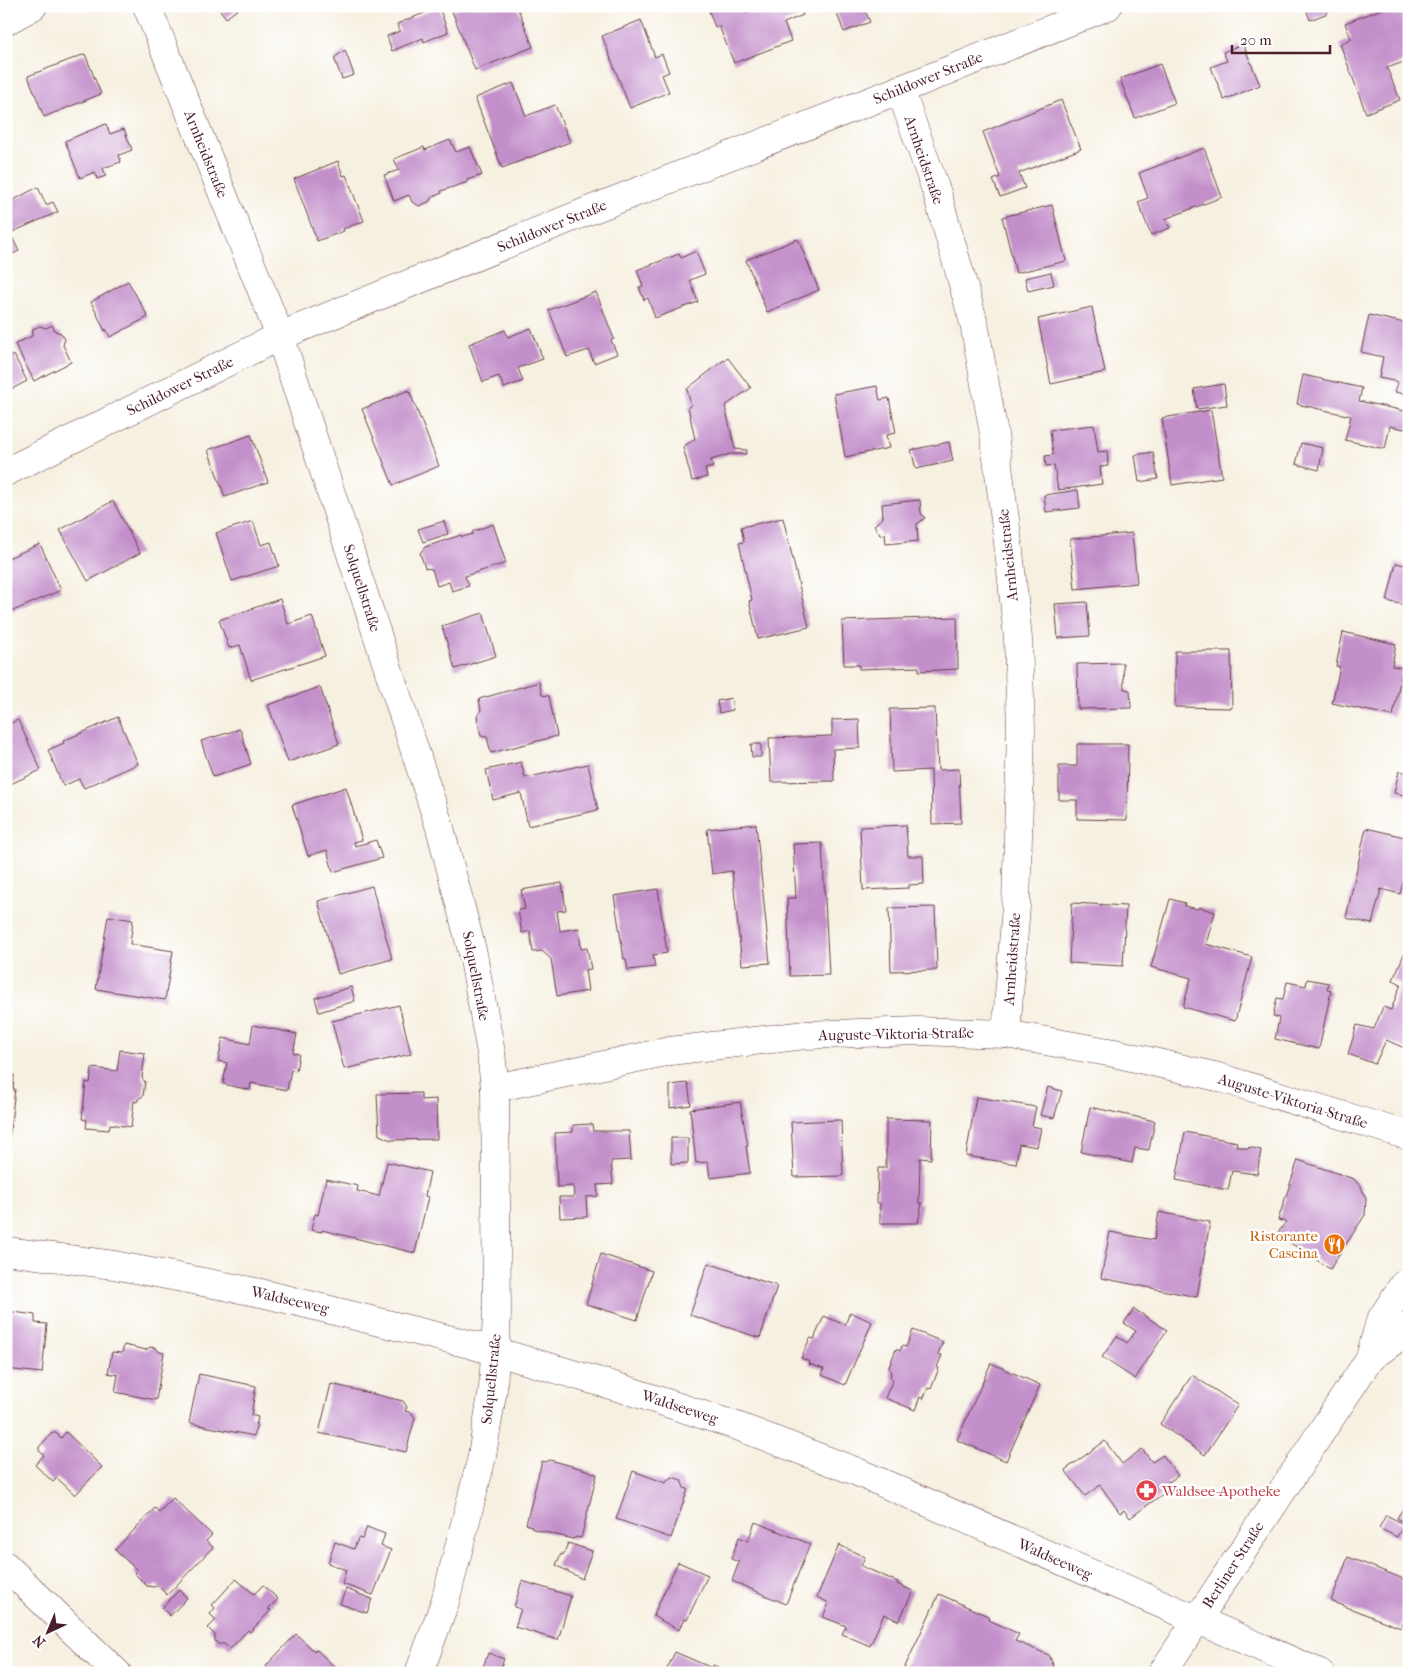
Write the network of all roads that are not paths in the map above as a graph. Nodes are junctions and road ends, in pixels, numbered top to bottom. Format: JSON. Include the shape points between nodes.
{"nodes":[{"id":1,"x":33,"y":6,"type":"edge"},
{"id":2,"x":147,"y":6,"type":"edge"},
{"id":3,"x":1108,"y":6,"type":"edge"},
{"id":4,"x":1060,"y":15,"type":"edge"},
{"id":5,"x":6,"y":21,"type":"edge"},
{"id":6,"x":900,"y":89,"type":"junction"},
{"id":7,"x":265,"y":301,"type":"joint"},
{"id":8,"x":280,"y":336,"type":"junction"},
{"id":9,"x":6,"y":472,"type":"edge"},
{"id":10,"x":1006,"y":1034,"type":"junction"},
{"id":11,"x":495,"y":1088,"type":"junction"},
{"id":12,"x":1409,"y":1136,"type":"edge"},
{"id":13,"x":6,"y":1251,"type":"edge"},
{"id":14,"x":1409,"y":1281,"type":"edge"},
{"id":15,"x":1409,"y":1326,"type":"edge"},
{"id":16,"x":496,"y":1352,"type":"junction"},
{"id":17,"x":1370,"y":1358,"type":"junction"},
{"id":18,"x":6,"y":1566,"type":"edge"},
{"id":19,"x":1196,"y":1620,"type":"junction"},
{"id":20,"x":117,"y":1673,"type":"edge"},
{"id":21,"x":419,"y":1673,"type":"edge"},
{"id":22,"x":1162,"y":1673,"type":"edge"},
{"id":23,"x":1320,"y":1673,"type":"edge"}],
"edges":[{"from":1,"to":5,"type":"street"},
{"from":2,"to":7,"type":"street","name":"Arnheidstraße"},
{"from":3,"to":4,"type":"street","name":"Schildower Straße"},
{"from":4,"to":6,"type":"street","name":"Schildower Straße"},
{"from":6,"to":8,"type":"street","name":"Schildower Straße"},
{"from":6,"to":10,"type":"street","name":"Arnheidstraße","via":[[937,193],[974,323],[994,434],[1009,551],[1018,639],[1021,729],[1016,906]]},
{"from":7,"to":8,"type":"street","name":"Solquellstraße"},
{"from":8,"to":9,"type":"street","name":"Schildower Straße"},
{"from":8,"to":11,"type":"street","name":"Solquellstraße","via":[[440,828],[473,954]]},
{"from":10,"to":11,"type":"street","name":"Auguste-Viktoria-Straße","via":[[918,1031],[805,1035],[670,1051]]},
{"from":10,"to":12,"type":"street","name":"Auguste-Viktoria-Straße","via":[[1114,1053],[1218,1077]]},
{"from":11,"to":16,"type":"street","name":"Solquellstraße"},
{"from":13,"to":16,"type":"street","name":"Waldseeweg","via":[[114,1265],[261,1293]]},
{"from":14,"to":17,"type":"street","name":"Berliner Straße","via":[[1403,1285],[1380,1321]]},
{"from":15,"to":17,"type":"street","name":"Berliner Straße"},
{"from":16,"to":19,"type":"street","name":"Waldseeweg","via":[[738,1426],[855,1471]]},
{"from":16,"to":21,"type":"street","name":"Solquellstraße","via":[[481,1461],[445,1602]]},
{"from":17,"to":19,"type":"street","name":"Berliner Straße"},
{"from":18,"to":20,"type":"street"},
{"from":19,"to":22,"type":"street","name":"Berliner Straße"},
{"from":19,"to":23,"type":"street","name":"Waldseeweg"}]}
